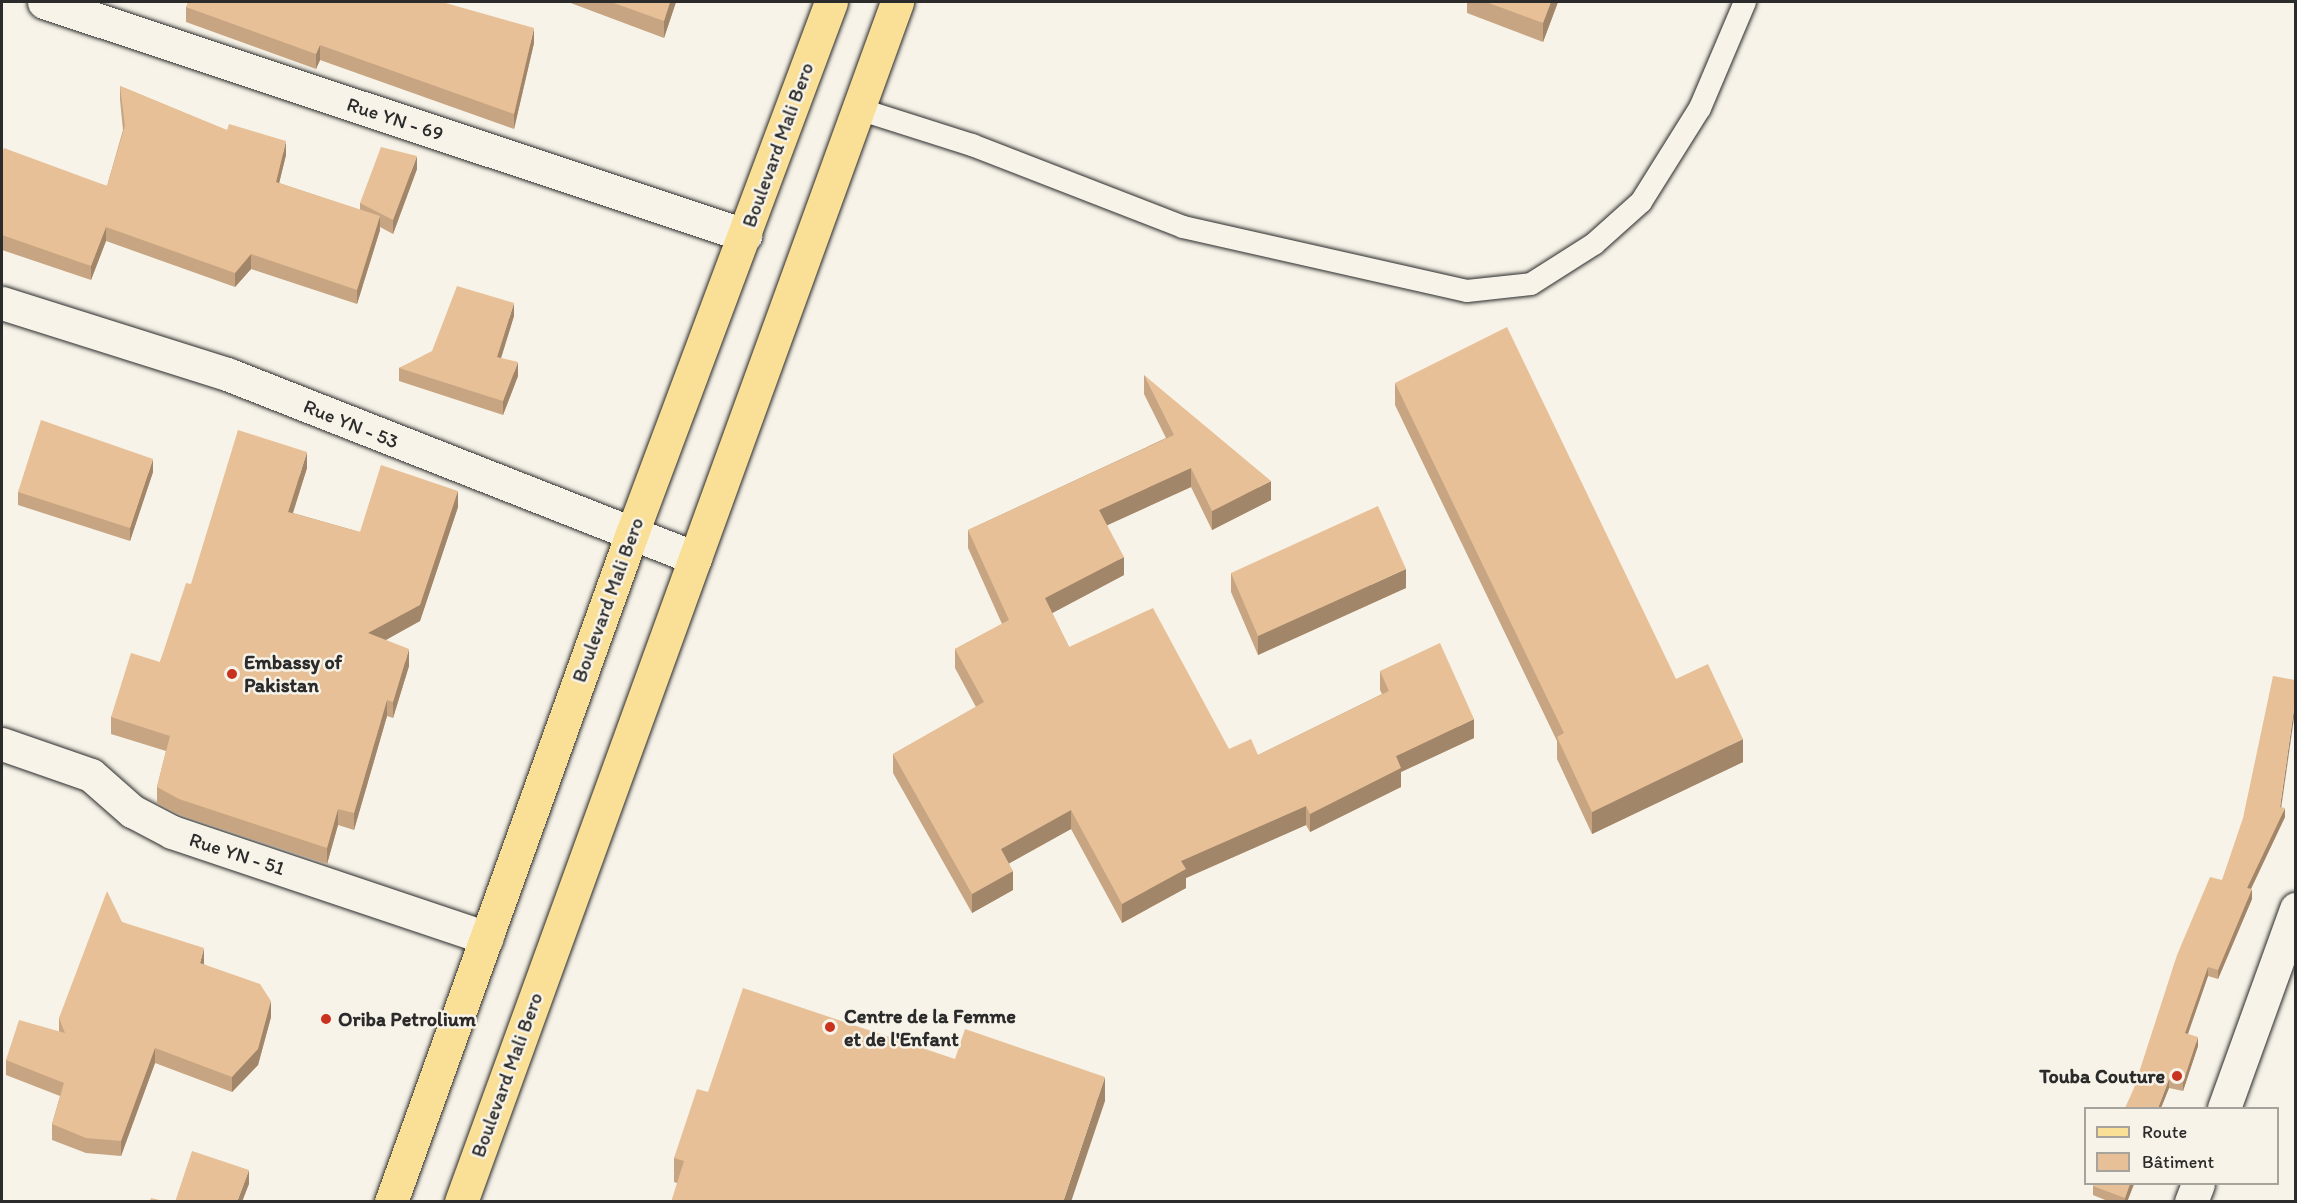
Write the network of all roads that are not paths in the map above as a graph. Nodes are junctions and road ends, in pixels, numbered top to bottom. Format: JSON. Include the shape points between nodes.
{"nodes":[{"id":1,"x":44,"y":2,"type":"edge"},
{"id":2,"x":897,"y":2,"type":"edge"},
{"id":3,"x":1745,"y":2,"type":"edge"},
{"id":4,"x":823,"y":4,"type":"edge"},
{"id":5,"x":859,"y":109,"type":"junction"},
{"id":6,"x":745,"y":235,"type":"junction"},
{"id":7,"x":2,"y":303,"type":"edge"},
{"id":8,"x":631,"y":536,"type":"junction"},
{"id":9,"x":695,"y":558,"type":"junction"},
{"id":10,"x":2,"y":744,"type":"edge"},
{"id":11,"x":2294,"y":919,"type":"edge"},
{"id":12,"x":487,"y":938,"type":"junction"},
{"id":13,"x":2224,"y":1107,"type":"edge"},
{"id":14,"x":2198,"y":1185,"type":"edge"},
{"id":15,"x":391,"y":1202,"type":"edge"},
{"id":16,"x":461,"y":1202,"type":"edge"},
{"id":17,"x":2191,"y":1202,"type":"edge"}],
"edges":[{"from":1,"to":6,"type":"street","name":"Rue YN - 69"},
{"from":2,"to":5,"type":"main road","name":"Boulevard Mali Bero"},
{"from":3,"to":5,"type":"lane","via":[[1700,108],[1641,202],[1594,244],[1531,284],[1467,291],[1183,227],[972,145]]},
{"from":4,"to":6,"type":"main road","name":"Boulevard Mali Bero"},
{"from":5,"to":9,"type":"main road","name":"Boulevard Mali Bero"},
{"from":6,"to":8,"type":"main road","name":"Boulevard Mali Bero"},
{"from":7,"to":8,"type":"street","name":"Rue YN - 53","via":[[227,374]]},
{"from":8,"to":9,"type":"street","name":"Rue YN - 53"},
{"from":8,"to":12,"type":"main road","name":"Boulevard Mali Bero"},
{"from":9,"to":16,"type":"main road","name":"Boulevard Mali Bero"},
{"from":10,"to":12,"type":"street","name":"Rue YN - 51","via":[[91,775],[132,811],[172,832]]},
{"from":11,"to":13,"type":"street"},
{"from":12,"to":15,"type":"main road","name":"Boulevard Mali Bero"},
{"from":14,"to":17,"type":"street"}]}
